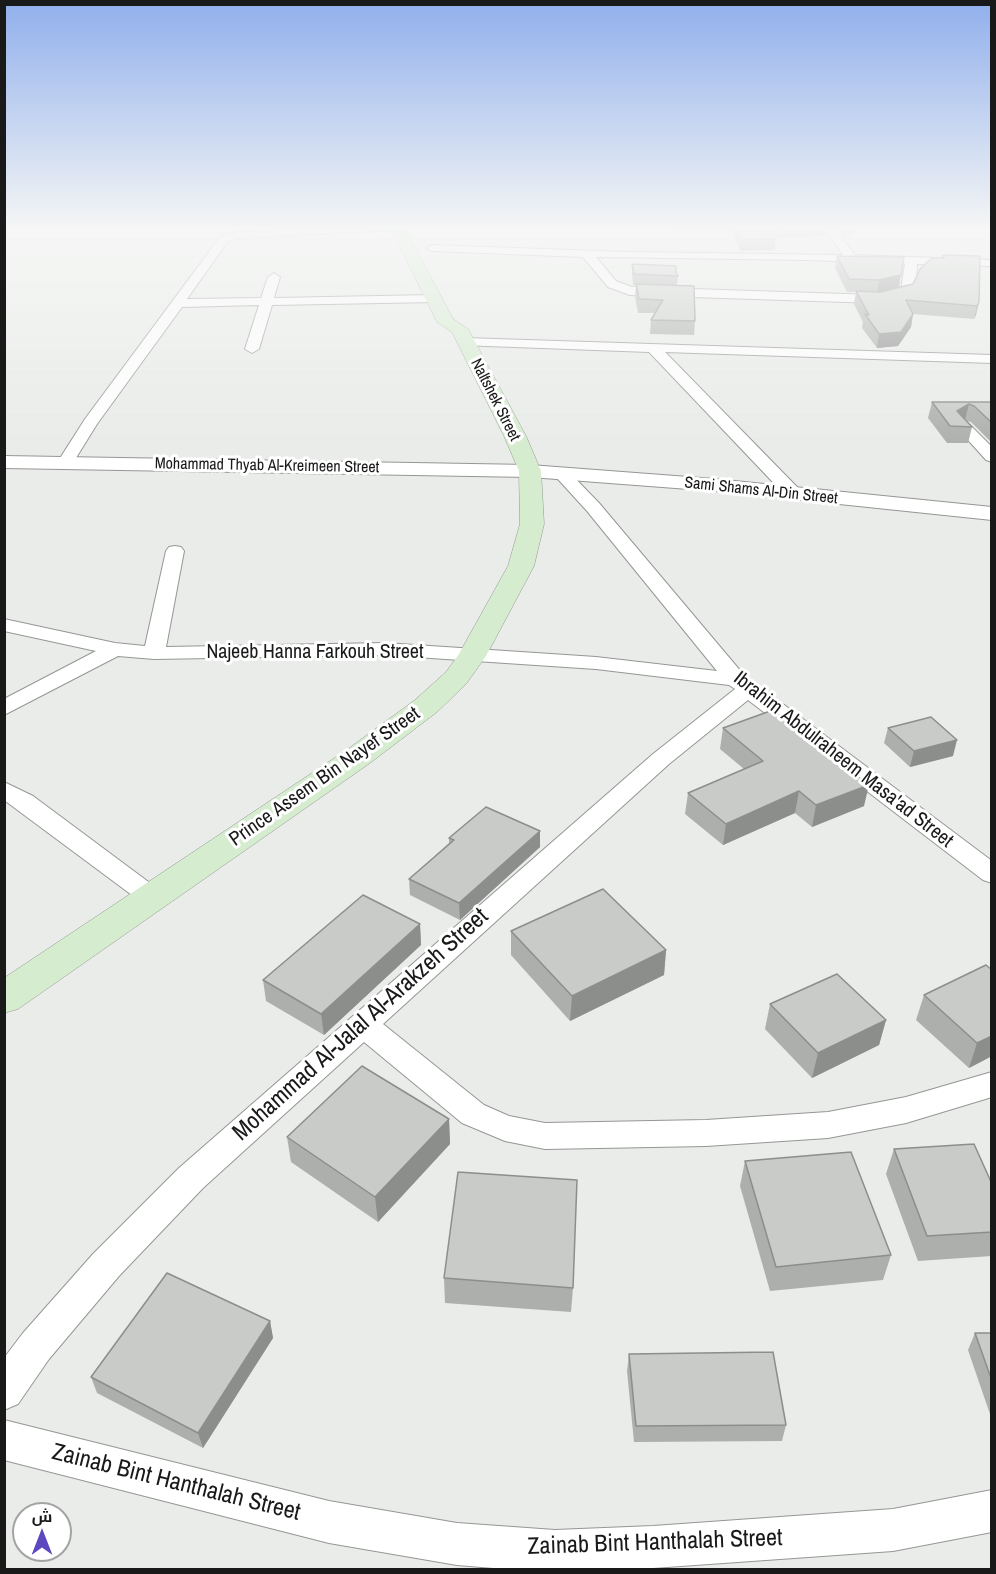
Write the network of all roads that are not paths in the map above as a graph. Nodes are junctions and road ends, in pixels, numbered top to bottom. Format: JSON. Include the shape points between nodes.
{"nodes":[{"id":1,"x":180,"y":300,"type":"edge"},
{"id":2,"x":352,"y":300,"type":"edge"},
{"id":3,"x":434,"y":300,"type":"edge"},
{"id":4,"x":266,"y":302,"type":"junction"},
{"id":5,"x":178,"y":303,"type":"junction"},
{"id":6,"x":462,"y":327,"type":"junction"},
{"id":7,"x":653,"y":348,"type":"junction"},
{"id":8,"x":252,"y":349,"type":"dead end"},
{"id":9,"x":992,"y":359,"type":"edge"},
{"id":10,"x":964,"y":427,"type":"edge"},
{"id":11,"x":992,"y":457,"type":"edge"},
{"id":12,"x":4,"y":462,"type":"edge"},
{"id":13,"x":65,"y":463,"type":"junction"},
{"id":14,"x":530,"y":471,"type":"junction"},
{"id":15,"x":562,"y":474,"type":"junction"},
{"id":16,"x":793,"y":494,"type":"junction"},
{"id":17,"x":992,"y":514,"type":"edge"},
{"id":18,"x":175,"y":551,"type":"dead end"},
{"id":19,"x":6,"y":628,"type":"edge"},
{"id":20,"x":115,"y":649,"type":"junction"},
{"id":21,"x":154,"y":652,"type":"junction"},
{"id":22,"x":472,"y":656,"type":"junction"},
{"id":23,"x":741,"y":684,"type":"junction"},
{"id":24,"x":4,"y":708,"type":"edge"},
{"id":25,"x":4,"y":789,"type":"edge"},
{"id":26,"x":992,"y":874,"type":"edge"},
{"id":27,"x":153,"y":898,"type":"junction"},
{"id":28,"x":4,"y":998,"type":"edge"},
{"id":29,"x":362,"y":1024,"type":"junction"},
{"id":30,"x":992,"y":1084,"type":"edge"},
{"id":31,"x":4,"y":1391,"type":"edge"},
{"id":32,"x":4,"y":1440,"type":"edge"},
{"id":33,"x":992,"y":1510,"type":"edge"}],
"edges":[{"from":1,"to":5,"type":"street"},
{"from":2,"to":4,"type":"street"},
{"from":3,"to":6,"type":"main road","name":"Naltshek Street","via":[[446,322]]},
{"from":4,"to":5,"type":"street"},
{"from":4,"to":8,"type":"street"},
{"from":5,"to":13,"type":"street","via":[[90,422]]},
{"from":6,"to":7,"type":"street"},
{"from":6,"to":14,"type":"main road","name":"Naltshek Street"},
{"from":7,"to":9,"type":"street"},
{"from":7,"to":16,"type":"street"},
{"from":10,"to":11,"type":"street"},
{"from":12,"to":13,"type":"street","name":"Mohammad Thyab Al-Kreimeen Street"},
{"from":13,"to":14,"type":"street","name":"Mohammad Thyab Al-Kreimeen Street"},
{"from":14,"to":15,"type":"street","name":"Sami Shams Al-Din Street"},
{"from":14,"to":22,"type":"main road","name":"Prince Assem Bin Nayef Street","via":[[533,508],[521,566]]},
{"from":15,"to":16,"type":"street","name":"Sami Shams Al-Din Street"},
{"from":15,"to":23,"type":"street","name":"Ibrahim Abdulraheem Masa'ad Street"},
{"from":16,"to":17,"type":"street","name":"Sami Shams Al-Din Street"},
{"from":18,"to":21,"type":"street"},
{"from":19,"to":20,"type":"street","name":"Najeeb Hanna Farkouh Street"},
{"from":20,"to":21,"type":"street","name":"Najeeb Hanna Farkouh Street"},
{"from":20,"to":24,"type":"street"},
{"from":21,"to":22,"type":"street","name":"Najeeb Hanna Farkouh Street","via":[[385,649]]},
{"from":22,"to":23,"type":"street","name":"Najeeb Hanna Farkouh Street","via":[[596,663]]},
{"from":22,"to":27,"type":"main road","name":"Prince Assem Bin Nayef Street","via":[[456,678],[426,706]]},
{"from":23,"to":26,"type":"street","name":"Ibrahim Abdulraheem Masa'ad Street"},
{"from":23,"to":29,"type":"street","name":"Mohammad Al-Jalal Al-Arakzeh Street"},
{"from":25,"to":27,"type":"street"},
{"from":27,"to":28,"type":"main road","name":"Prince Assem Bin Nayef Street"},
{"from":29,"to":30,"type":"street","via":[[473,1114],[505,1128],[545,1136],[706,1133],[828,1125],[906,1110]]},
{"from":29,"to":31,"type":"street","name":"Mohammad Al-Jalal Al-Arakzeh Street","via":[[183,1186],[76,1300]]},
{"from":32,"to":33,"type":"street","name":"Zainab Bint Hanthalah Street","via":[[329,1522],[468,1545],[555,1551],[653,1547],[893,1530]]}]}
